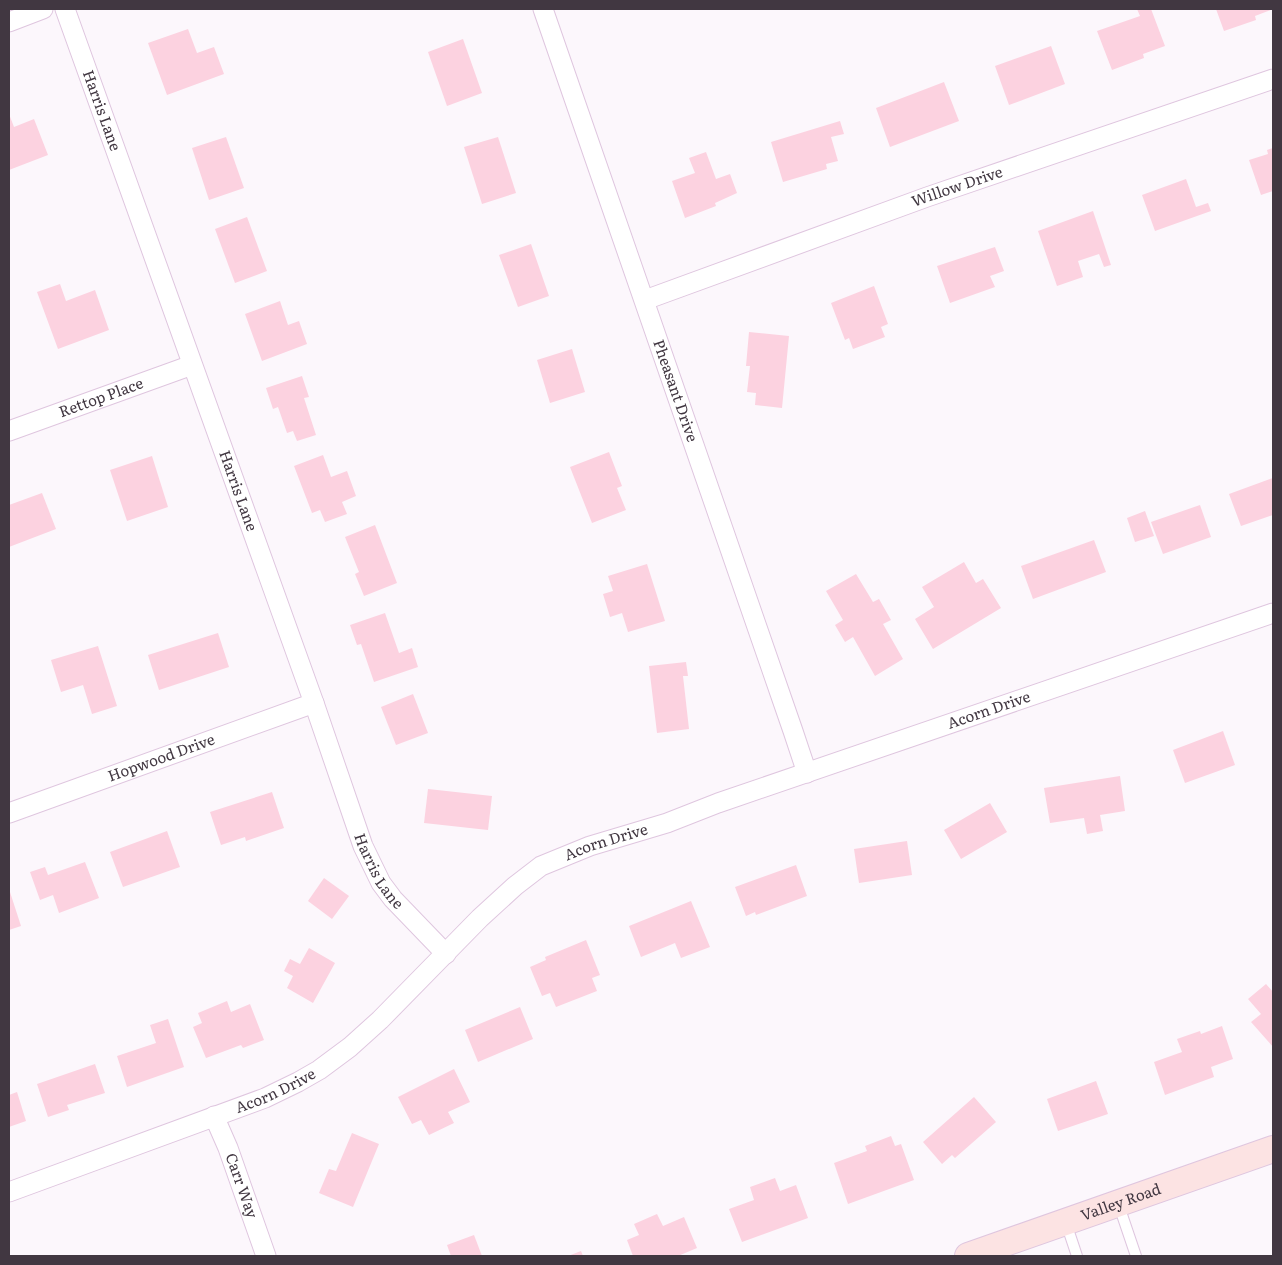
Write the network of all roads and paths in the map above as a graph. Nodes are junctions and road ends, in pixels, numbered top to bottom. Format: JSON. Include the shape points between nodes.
{"nodes":[{"id":1,"x":43,"y":9,"type":"edge"},
{"id":2,"x":65,"y":9,"type":"edge"},
{"id":3,"x":543,"y":9,"type":"edge"},
{"id":4,"x":9,"y":22,"type":"edge"},
{"id":5,"x":1273,"y":79,"type":"edge"},
{"id":6,"x":645,"y":300,"type":"junction"},
{"id":7,"x":192,"y":365,"type":"junction"},
{"id":8,"x":9,"y":431,"type":"edge"},
{"id":9,"x":1273,"y":613,"type":"edge"},
{"id":10,"x":314,"y":703,"type":"junction"},
{"id":11,"x":807,"y":774,"type":"junction"},
{"id":12,"x":9,"y":812,"type":"edge"},
{"id":13,"x":446,"y":954,"type":"junction"},
{"id":14,"x":214,"y":1116,"type":"junction"},
{"id":15,"x":1273,"y":1148,"type":"edge"},
{"id":16,"x":9,"y":1192,"type":"edge"},
{"id":17,"x":1118,"y":1202,"type":"junction"},
{"id":18,"x":1066,"y":1222,"type":"junction"},
{"id":19,"x":266,"y":1256,"type":"edge"},
{"id":20,"x":968,"y":1256,"type":"edge"},
{"id":21,"x":1077,"y":1256,"type":"edge"},
{"id":22,"x":1136,"y":1256,"type":"edge"}],
"edges":[{"from":1,"to":4,"type":"street"},
{"from":2,"to":7,"type":"street","name":"Harris Lane"},
{"from":3,"to":6,"type":"street","name":"Pheasant Drive"},
{"from":5,"to":6,"type":"street","name":"Willow Drive","via":[[936,194]]},
{"from":6,"to":11,"type":"street","name":"Pheasant Drive"},
{"from":7,"to":8,"type":"street","name":"Rettop Place"},
{"from":7,"to":10,"type":"street","name":"Harris Lane"},
{"from":9,"to":11,"type":"street","name":"Acorn Drive"},
{"from":10,"to":12,"type":"street","name":"Hopwood Drive"},
{"from":10,"to":13,"type":"street","name":"Harris Lane","via":[[363,846],[381,883]]},
{"from":11,"to":13,"type":"street","name":"Acorn Drive","via":[[590,846],[540,866]]},
{"from":13,"to":14,"type":"street","name":"Acorn Drive","via":[[374,1026],[319,1070],[265,1098]]},
{"from":14,"to":16,"type":"street","name":"Acorn Drive"},
{"from":14,"to":19,"type":"street","name":"Carr Way"},
{"from":15,"to":17,"type":"street","name":"Valley Road"},
{"from":17,"to":18,"type":"street","name":"Valley Road"},
{"from":17,"to":22,"type":"lane"},
{"from":18,"to":20,"type":"street","name":"Valley Road"},
{"from":18,"to":21,"type":"lane"}]}
